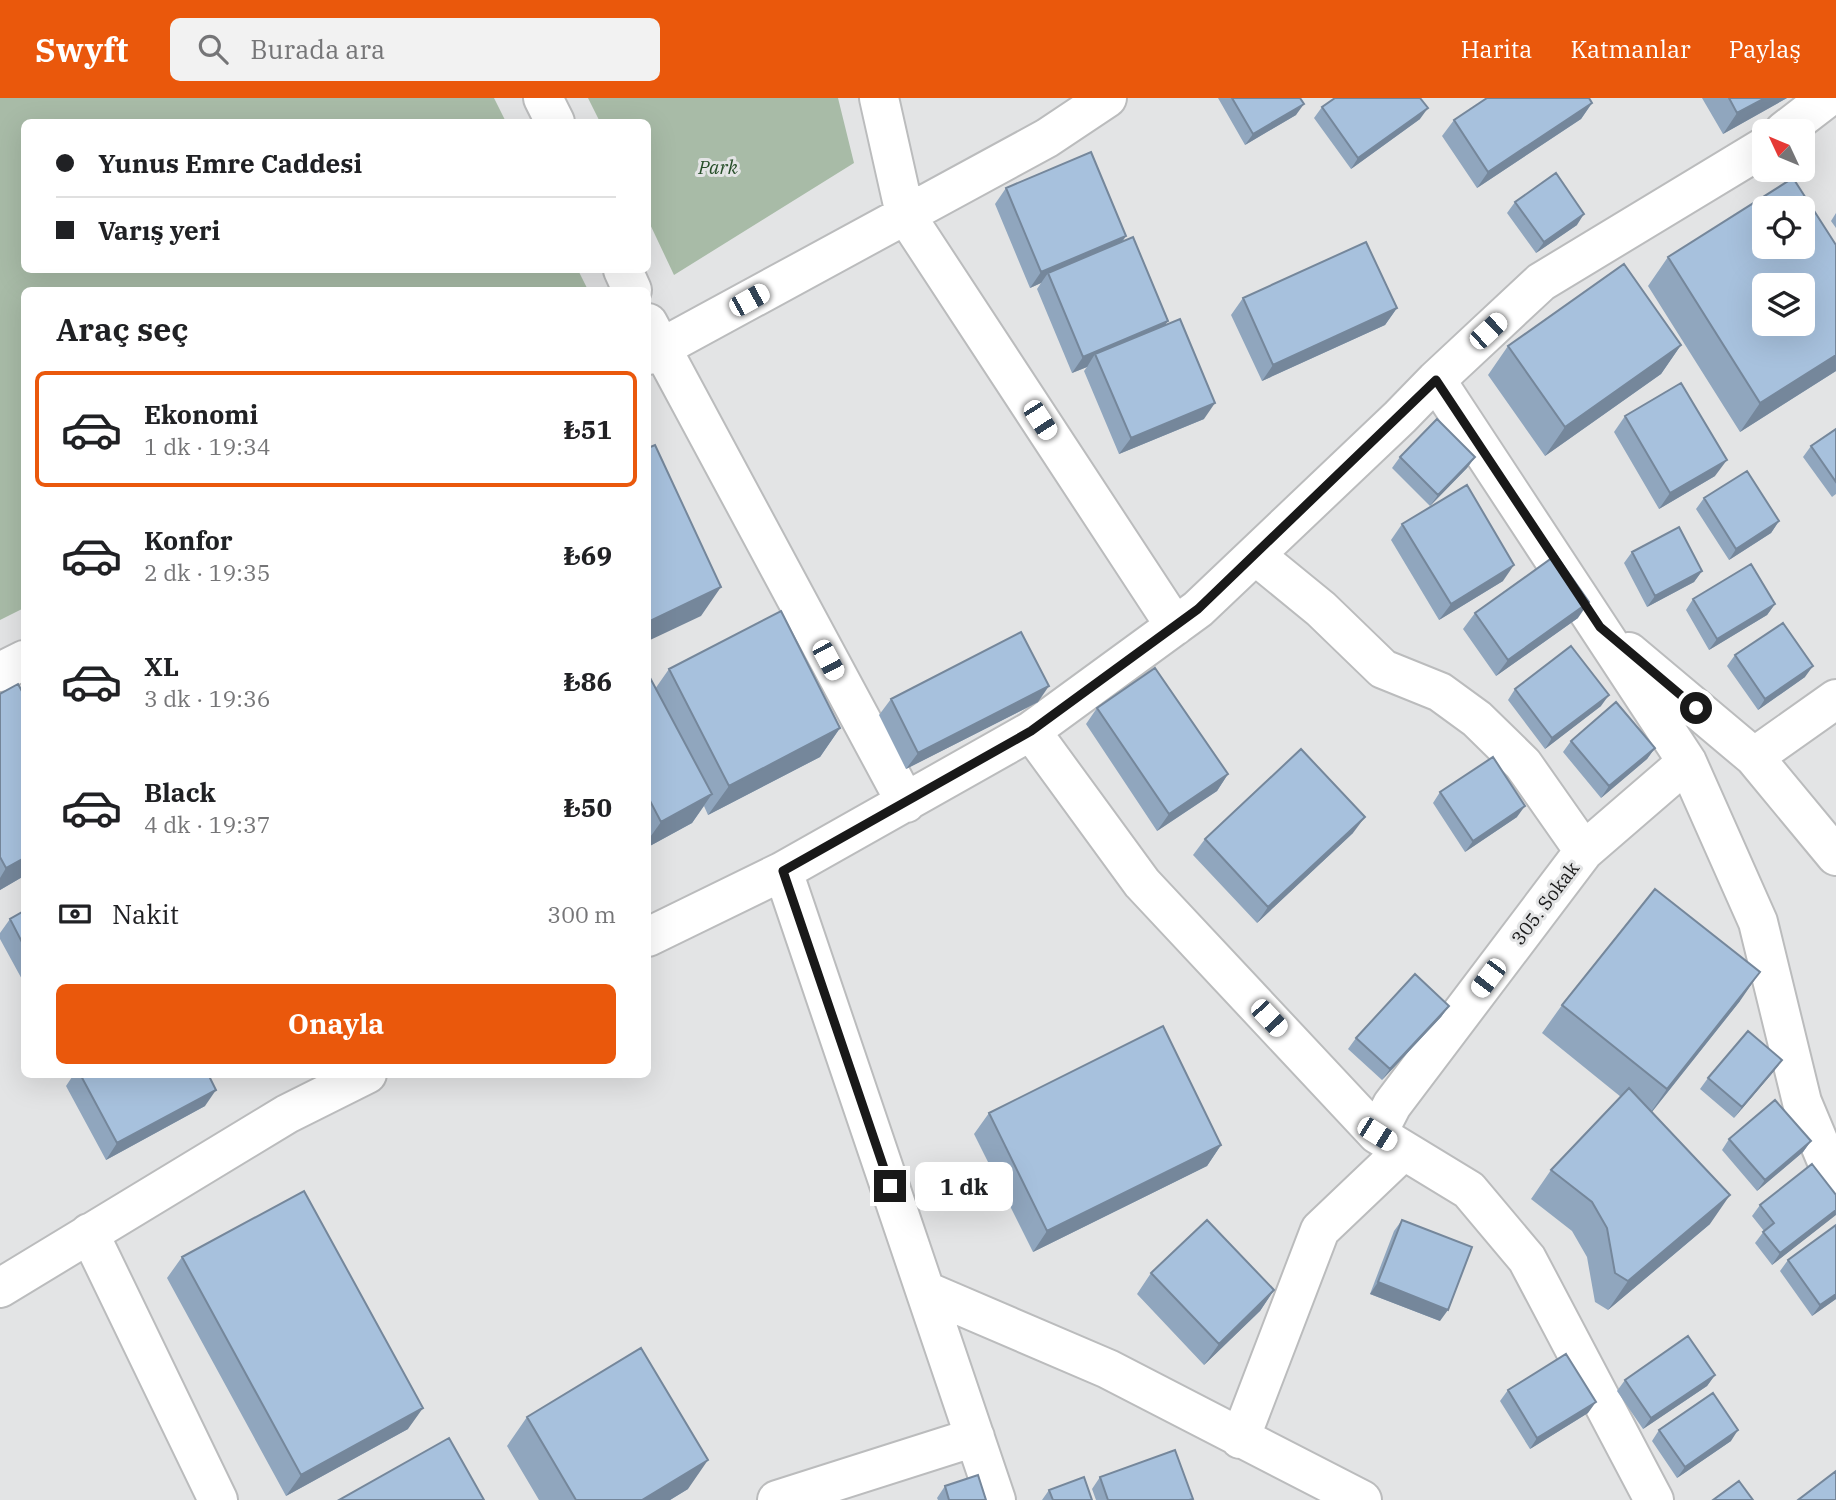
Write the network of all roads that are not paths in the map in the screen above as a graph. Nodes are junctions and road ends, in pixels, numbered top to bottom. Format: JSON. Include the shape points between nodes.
{"nodes":[{"id":1,"x":543,"y":98,"type":"edge"},
{"id":2,"x":879,"y":98,"type":"edge"},
{"id":3,"x":1107,"y":98,"type":"edge"},
{"id":4,"x":1827,"y":98,"type":"edge"},
{"id":5,"x":554,"y":119,"type":"edge"},
{"id":6,"x":1800,"y":119,"type":"edge"},
{"id":7,"x":1752,"y":154,"type":"edge"},
{"id":8,"x":905,"y":214,"type":"junction"},
{"id":9,"x":651,"y":342,"type":"edge"},
{"id":10,"x":1436,"y":380,"type":"junction"},
{"id":11,"x":1255,"y":555,"type":"junction"},
{"id":12,"x":1175,"y":626,"type":"junction"},
{"id":13,"x":1600,"y":627,"type":"junction"},
{"id":14,"x":21,"y":662,"type":"edge"},
{"id":15,"x":0,"y":672,"type":"edge"},
{"id":16,"x":1836,"y":699,"type":"edge"},
{"id":17,"x":1031,"y":731,"type":"junction"},
{"id":18,"x":1754,"y":757,"type":"junction"},
{"id":19,"x":1687,"y":762,"type":"junction"},
{"id":20,"x":906,"y":803,"type":"junction"},
{"id":21,"x":1584,"y":851,"type":"junction"},
{"id":22,"x":1836,"y":856,"type":"edge"},
{"id":23,"x":783,"y":871,"type":"junction"},
{"id":24,"x":651,"y":936,"type":"edge"},
{"id":25,"x":359,"y":1078,"type":"edge"},
{"id":26,"x":1390,"y":1143,"type":"junction"},
{"id":27,"x":1836,"y":1183,"type":"edge"},
{"id":28,"x":89,"y":1233,"type":"junction"},
{"id":29,"x":0,"y":1288,"type":"edge"},
{"id":30,"x":926,"y":1291,"type":"junction"},
{"id":31,"x":975,"y":1437,"type":"junction"},
{"id":32,"x":1240,"y":1438,"type":"junction"},
{"id":33,"x":218,"y":1500,"type":"edge"},
{"id":34,"x":777,"y":1500,"type":"edge"},
{"id":35,"x":996,"y":1500,"type":"edge"},
{"id":36,"x":1362,"y":1500,"type":"edge"},
{"id":37,"x":1654,"y":1500,"type":"edge"}],
"edges":[{"from":1,"to":5,"type":"street"},
{"from":2,"to":8,"type":"street"},
{"from":3,"to":8,"type":"street","via":[[1047,138]]},
{"from":4,"to":6,"type":"street"},
{"from":7,"to":10,"type":"street","via":[[1541,282]]},
{"from":8,"to":9,"type":"street"},
{"from":8,"to":12,"type":"street"},
{"from":9,"to":20,"type":"street"},
{"from":10,"to":11,"type":"street"},
{"from":10,"to":13,"type":"street"},
{"from":11,"to":12,"type":"street"},
{"from":11,"to":21,"type":"street","via":[[1321,609],[1383,669],[1440,692],[1477,719],[1523,764]]},
{"from":12,"to":17,"type":"street"},
{"from":13,"to":18,"type":"street"},
{"from":13,"to":19,"type":"street"},
{"from":14,"to":15,"type":"street"},
{"from":16,"to":18,"type":"street"},
{"from":17,"to":20,"type":"street"},
{"from":17,"to":26,"type":"street","via":[[1142,883]]},
{"from":18,"to":22,"type":"street"},
{"from":19,"to":21,"type":"street","name":"305. Sokak"},
{"from":19,"to":27,"type":"street","via":[[1758,922],[1802,1102]]},
{"from":20,"to":23,"type":"street"},
{"from":21,"to":26,"type":"street","name":"305. Sokak","via":[[1392,1105]]},
{"from":23,"to":24,"type":"street"},
{"from":23,"to":30,"type":"street"},
{"from":25,"to":28,"type":"street","via":[[286,1114]]},
{"from":26,"to":32,"type":"street","name":"305. Sokak","via":[[1320,1230]]},
{"from":26,"to":37,"type":"street","via":[[1469,1190],[1527,1259]]},
{"from":28,"to":29,"type":"street"},
{"from":28,"to":33,"type":"street"},
{"from":30,"to":31,"type":"street"},
{"from":30,"to":32,"type":"street","via":[[1108,1369]]},
{"from":31,"to":34,"type":"street"},
{"from":31,"to":35,"type":"street"},
{"from":32,"to":36,"type":"street"}]}
